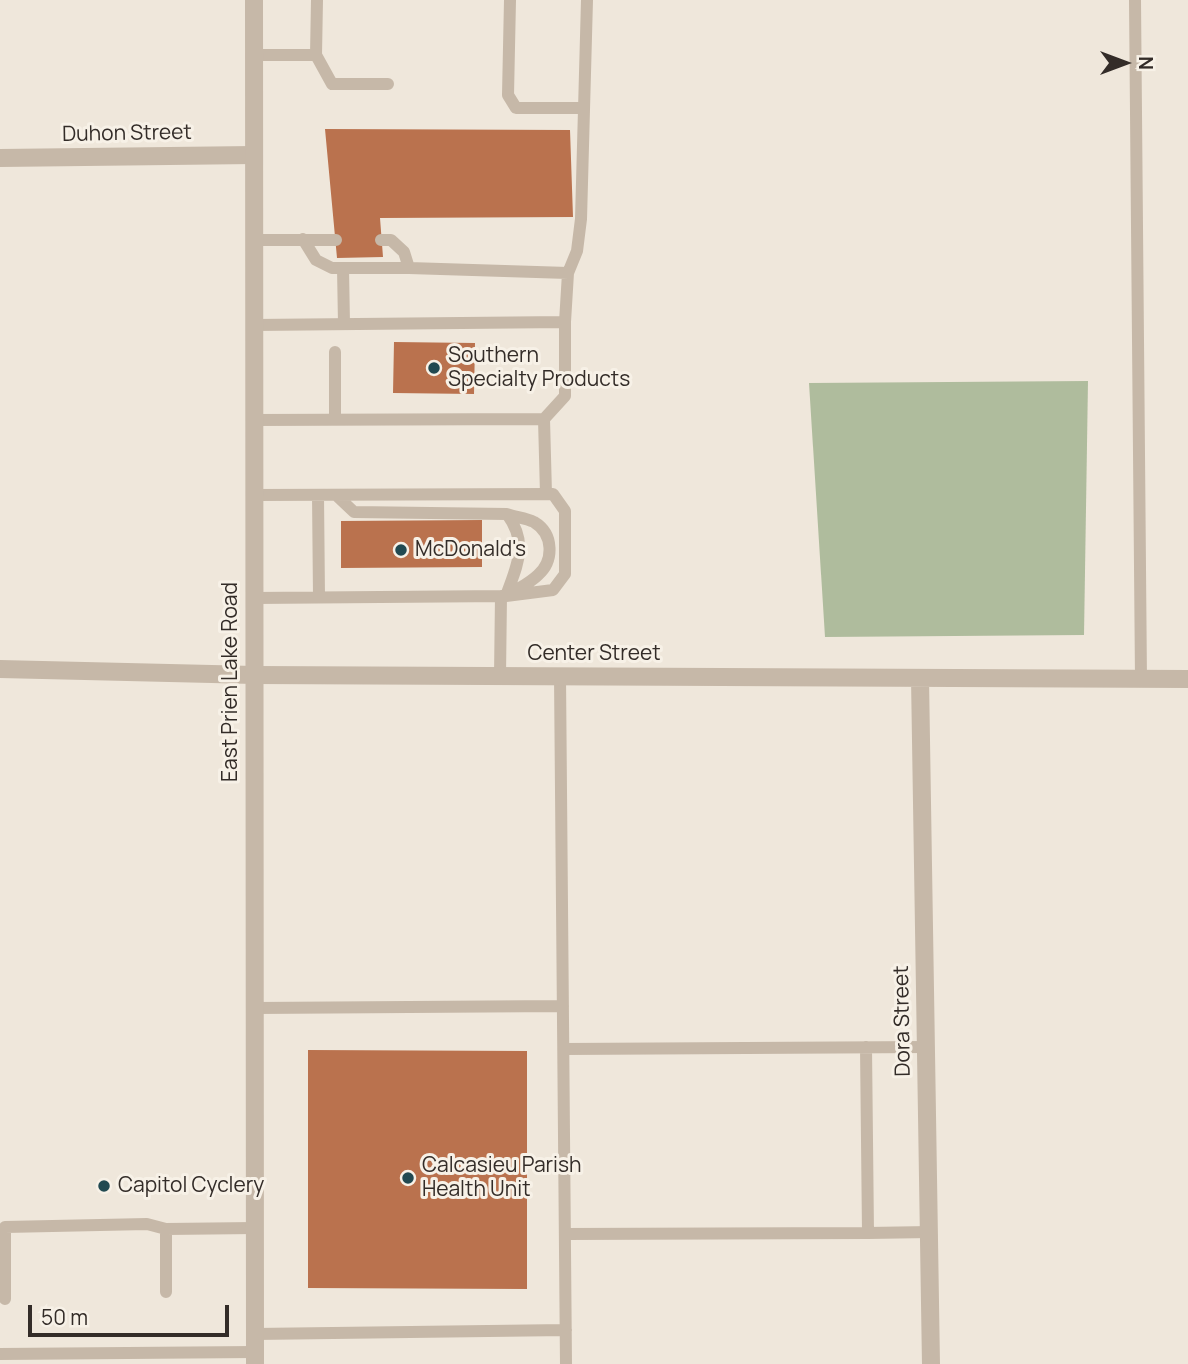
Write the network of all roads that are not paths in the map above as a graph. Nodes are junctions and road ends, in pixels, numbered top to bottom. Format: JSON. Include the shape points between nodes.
{"nodes":[{"id":1,"x":254,"y":0,"type":"edge"},
{"id":2,"x":317,"y":0,"type":"edge"},
{"id":3,"x":510,"y":0,"type":"edge"},
{"id":4,"x":587,"y":0,"type":"edge"},
{"id":5,"x":1135,"y":0,"type":"edge"},
{"id":6,"x":254,"y":55,"type":"junction"},
{"id":7,"x":316,"y":55,"type":"junction"},
{"id":8,"x":388,"y":84,"type":"dead end"},
{"id":9,"x":584,"y":108,"type":"junction"},
{"id":10,"x":254,"y":155,"type":"junction"},
{"id":11,"x":0,"y":158,"type":"edge"},
{"id":12,"x":303,"y":239,"type":"junction"},
{"id":13,"x":254,"y":240,"type":"junction"},
{"id":14,"x":336,"y":240,"type":"dead end"},
{"id":15,"x":381,"y":240,"type":"dead end"},
{"id":16,"x":343,"y":268,"type":"junction"},
{"id":17,"x":409,"y":268,"type":"junction"},
{"id":18,"x":568,"y":272,"type":"junction"},
{"id":19,"x":565,"y":322,"type":"junction"},
{"id":20,"x":344,"y":324,"type":"junction"},
{"id":21,"x":254,"y":326,"type":"junction"},
{"id":22,"x":335,"y":352,"type":"dead end"},
{"id":23,"x":335,"y":419,"type":"junction"},
{"id":24,"x":544,"y":419,"type":"junction"},
{"id":25,"x":254,"y":420,"type":"junction"},
{"id":26,"x":546,"y":494,"type":"junction"},
{"id":27,"x":254,"y":495,"type":"junction"},
{"id":28,"x":318,"y":495,"type":"junction"},
{"id":29,"x":336,"y":495,"type":"junction"},
{"id":30,"x":507,"y":514,"type":"junction"},
{"id":31,"x":503,"y":596,"type":"junction"},
{"id":32,"x":319,"y":597,"type":"junction"},
{"id":33,"x":254,"y":598,"type":"junction"},
{"id":34,"x":0,"y":669,"type":"edge"},
{"id":35,"x":254,"y":675,"type":"junction"},
{"id":36,"x":500,"y":676,"type":"junction"},
{"id":37,"x":560,"y":676,"type":"junction"},
{"id":38,"x":920,"y":678,"type":"junction"},
{"id":39,"x":1141,"y":679,"type":"junction"},
{"id":40,"x":1188,"y":679,"type":"edge"},
{"id":41,"x":563,"y":1006,"type":"junction"},
{"id":42,"x":255,"y":1008,"type":"junction"},
{"id":43,"x":866,"y":1047,"type":"junction"},
{"id":44,"x":927,"y":1047,"type":"junction"},
{"id":45,"x":564,"y":1049,"type":"junction"},
{"id":46,"x":256,"y":1228,"type":"junction"},
{"id":47,"x":166,"y":1229,"type":"junction"},
{"id":48,"x":930,"y":1232,"type":"junction"},
{"id":49,"x":868,"y":1233,"type":"junction"},
{"id":50,"x":565,"y":1234,"type":"junction"},
{"id":51,"x":166,"y":1292,"type":"dead end"},
{"id":52,"x":5,"y":1299,"type":"dead end"},
{"id":53,"x":566,"y":1330,"type":"junction"},
{"id":54,"x":256,"y":1350,"type":"edge"},
{"id":55,"x":0,"y":1353,"type":"edge"},
{"id":56,"x":193,"y":1358,"type":"edge"},
{"id":57,"x":566,"y":1364,"type":"edge"},
{"id":58,"x":931,"y":1364,"type":"edge"}],
"edges":[{"from":1,"to":6,"type":"street","name":"East Prien Lake Road"},
{"from":2,"to":7,"type":"lane"},
{"from":3,"to":9,"type":"lane","via":[[508,95],[516,108]]},
{"from":4,"to":9,"type":"lane"},
{"from":5,"to":39,"type":"lane"},
{"from":6,"to":7,"type":"lane"},
{"from":6,"to":10,"type":"street","name":"East Prien Lake Road"},
{"from":7,"to":8,"type":"lane","via":[[332,84]]},
{"from":9,"to":18,"type":"lane","via":[[581,219],[577,251]]},
{"from":10,"to":11,"type":"street","name":"Duhon Street"},
{"from":10,"to":13,"type":"street","name":"East Prien Lake Road"},
{"from":12,"to":13,"type":"lane"},
{"from":12,"to":14,"type":"lane"},
{"from":12,"to":16,"type":"lane","via":[[316,261]]},
{"from":13,"to":21,"type":"street","name":"East Prien Lake Road"},
{"from":15,"to":17,"type":"lane","via":[[391,240],[404,252]]},
{"from":16,"to":17,"type":"lane"},
{"from":16,"to":20,"type":"lane"},
{"from":17,"to":18,"type":"lane"},
{"from":18,"to":19,"type":"lane"},
{"from":19,"to":20,"type":"lane"},
{"from":19,"to":24,"type":"lane","via":[[565,396]]},
{"from":20,"to":21,"type":"lane"},
{"from":21,"to":25,"type":"street","name":"East Prien Lake Road"},
{"from":22,"to":23,"type":"lane"},
{"from":23,"to":24,"type":"lane"},
{"from":23,"to":25,"type":"lane"},
{"from":24,"to":26,"type":"lane"},
{"from":25,"to":27,"type":"street","name":"East Prien Lake Road"},
{"from":26,"to":29,"type":"lane"},
{"from":26,"to":31,"type":"lane","via":[[553,494],[565,511],[565,574],[553,590]]},
{"from":27,"to":28,"type":"lane"},
{"from":27,"to":33,"type":"street","name":"East Prien Lake Road"},
{"from":28,"to":29,"type":"lane"},
{"from":28,"to":32,"type":"lane"},
{"from":29,"to":30,"type":"lane","via":[[354,512]]},
{"from":30,"to":31,"type":"lane","via":[[521,549]]},
{"from":30,"to":31,"type":"lane","via":[[543,529],[550,552],[537,576]]},
{"from":31,"to":32,"type":"lane"},
{"from":31,"to":36,"type":"lane"},
{"from":32,"to":33,"type":"lane"},
{"from":33,"to":35,"type":"street","name":"East Prien Lake Road"},
{"from":34,"to":35,"type":"street","name":"Center Street"},
{"from":35,"to":36,"type":"street","name":"Center Street"},
{"from":35,"to":42,"type":"street","name":"East Prien Lake Road"},
{"from":36,"to":37,"type":"street","name":"Center Street"},
{"from":37,"to":38,"type":"street","name":"Center Street"},
{"from":37,"to":41,"type":"lane"},
{"from":38,"to":39,"type":"street","name":"Center Street"},
{"from":38,"to":44,"type":"street","name":"Dora Street"},
{"from":39,"to":40,"type":"street","name":"Center Street"},
{"from":41,"to":42,"type":"lane"},
{"from":41,"to":45,"type":"lane"},
{"from":42,"to":46,"type":"street","name":"East Prien Lake Road"},
{"from":43,"to":44,"type":"lane"},
{"from":43,"to":45,"type":"lane"},
{"from":43,"to":49,"type":"lane"},
{"from":44,"to":48,"type":"street","name":"Dora Street"},
{"from":45,"to":50,"type":"lane"},
{"from":46,"to":47,"type":"lane"},
{"from":46,"to":54,"type":"street","name":"East Prien Lake Road"},
{"from":47,"to":51,"type":"lane"},
{"from":47,"to":52,"type":"lane","via":[[146,1224],[5,1227]]},
{"from":48,"to":49,"type":"lane"},
{"from":48,"to":58,"type":"street","name":"Dora Street"},
{"from":49,"to":50,"type":"lane"},
{"from":50,"to":53,"type":"lane"},
{"from":53,"to":54,"type":"lane"},
{"from":53,"to":57,"type":"lane"},
{"from":54,"to":56,"type":"lane"},
{"from":55,"to":56,"type":"lane"}]}
